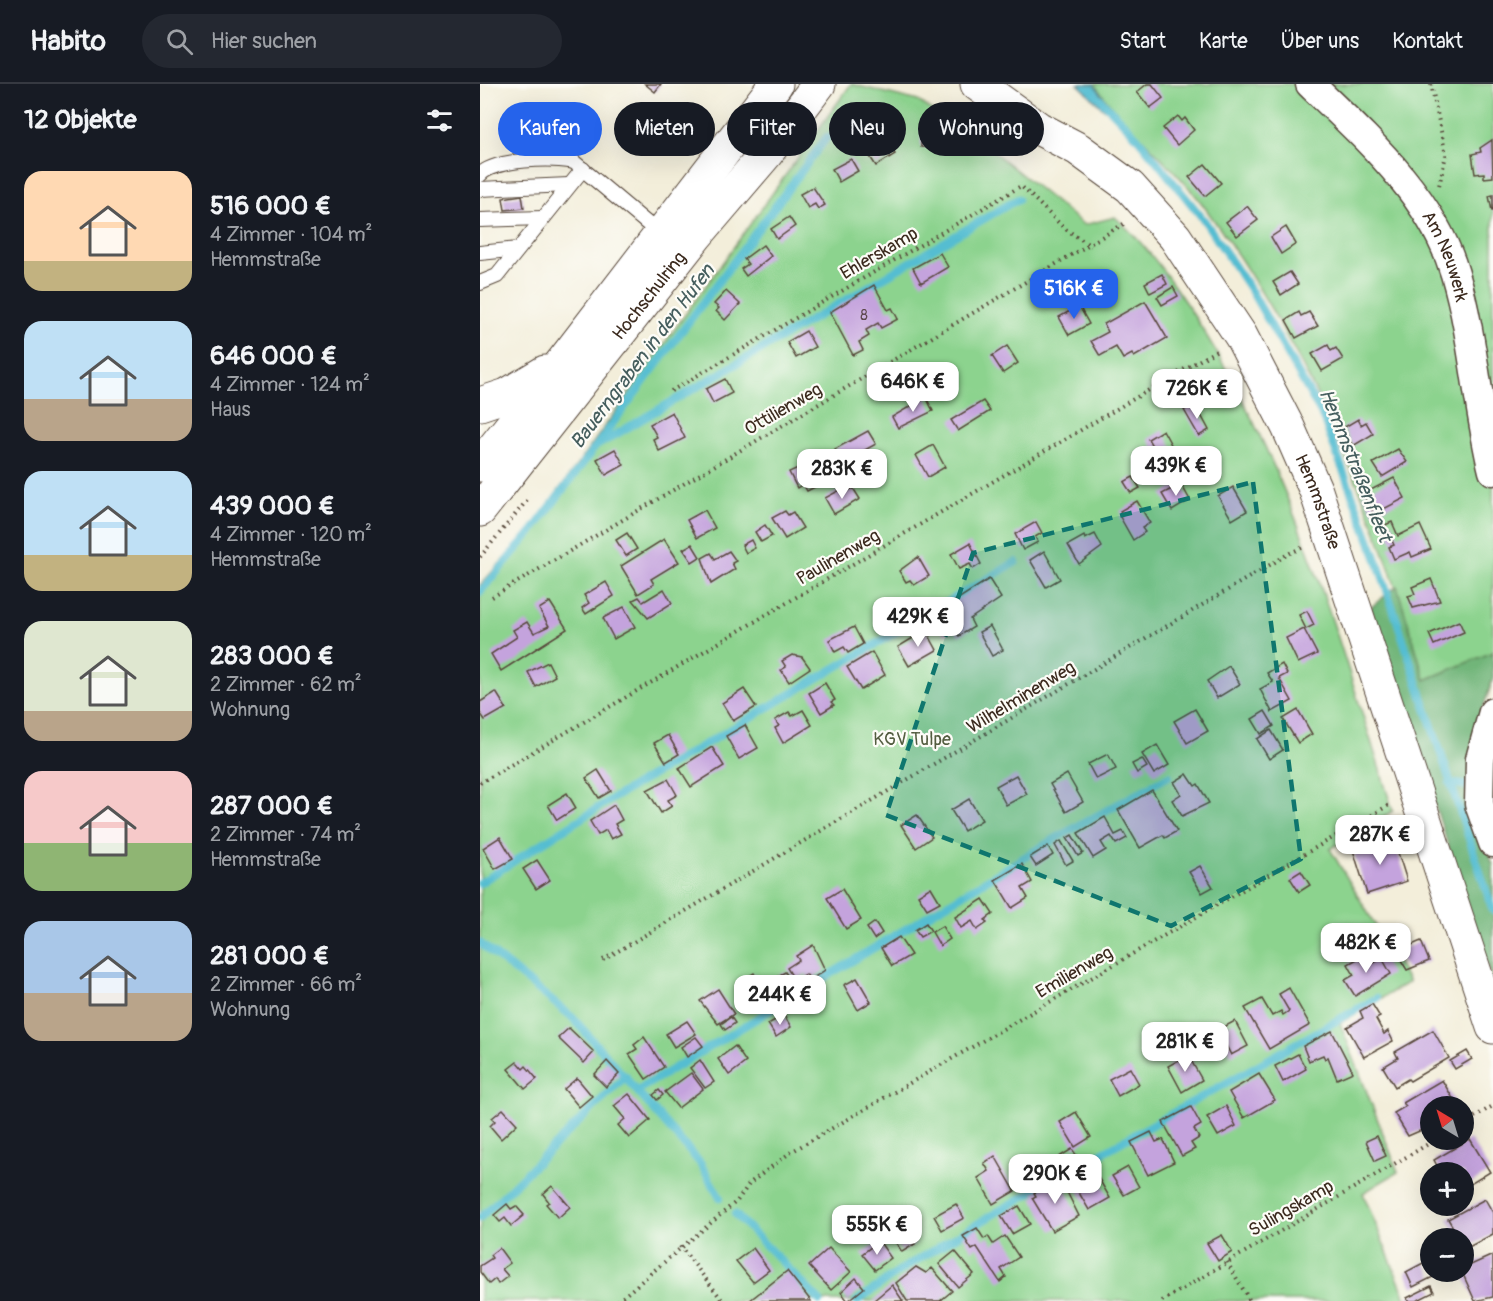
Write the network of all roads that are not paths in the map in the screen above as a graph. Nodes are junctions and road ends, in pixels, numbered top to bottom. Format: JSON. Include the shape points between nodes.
{"nodes":[{"id":1,"x":776,"y":84,"type":"edge"},
{"id":2,"x":819,"y":84,"type":"edge"},
{"id":3,"x":977,"y":84,"type":"edge"},
{"id":4,"x":1310,"y":84,"type":"edge"},
{"id":5,"x":582,"y":169,"type":"junction"},
{"id":6,"x":480,"y":175,"type":"edge"},
{"id":7,"x":569,"y":185,"type":"junction"},
{"id":8,"x":480,"y":189,"type":"edge"},
{"id":9,"x":543,"y":218,"type":"junction"},
{"id":10,"x":480,"y":220,"type":"edge"},
{"id":11,"x":661,"y":235,"type":"junction"},
{"id":12,"x":518,"y":249,"type":"junction"},
{"id":13,"x":480,"y":253,"type":"edge"},
{"id":14,"x":480,"y":283,"type":"edge"},
{"id":15,"x":564,"y":360,"type":"junction"},
{"id":16,"x":480,"y":404,"type":"edge"},
{"id":17,"x":1493,"y":471,"type":"edge"},
{"id":18,"x":486,"y":479,"type":"edge"},
{"id":19,"x":1493,"y":712,"type":"edge"},
{"id":20,"x":1493,"y":843,"type":"edge"},
{"id":21,"x":1493,"y":1027,"type":"edge"}],
"edges":[{"from":1,"to":11,"type":"street","name":"Hochschulring"},
{"from":2,"to":18,"type":"street","name":"Hochschulring","via":[[766,154]]},
{"from":3,"to":21,"type":"street","name":"Hemmstraße","via":[[1130,187],[1175,237],[1241,336],[1316,491]]},
{"from":4,"to":17,"type":"street","name":"Am Neuwerk","via":[[1380,153],[1431,220],[1455,272]]},
{"from":5,"to":6,"type":"lane","via":[[574,162],[557,158],[494,166]]},
{"from":5,"to":7,"type":"lane"},
{"from":5,"to":11,"type":"lane"},
{"from":7,"to":8,"type":"lane"},
{"from":7,"to":9,"type":"lane"},
{"from":9,"to":10,"type":"lane"},
{"from":9,"to":12,"type":"lane"},
{"from":11,"to":15,"type":"street","name":"Hochschulring"},
{"from":12,"to":13,"type":"lane"},
{"from":12,"to":14,"type":"lane","via":[[497,276]]},
{"from":15,"to":16,"type":"street","via":[[507,395]]},
{"from":15,"to":18,"type":"street","name":"Hochschulring"},
{"from":19,"to":20,"type":"street","via":[[1480,759],[1479,804]]}]}
